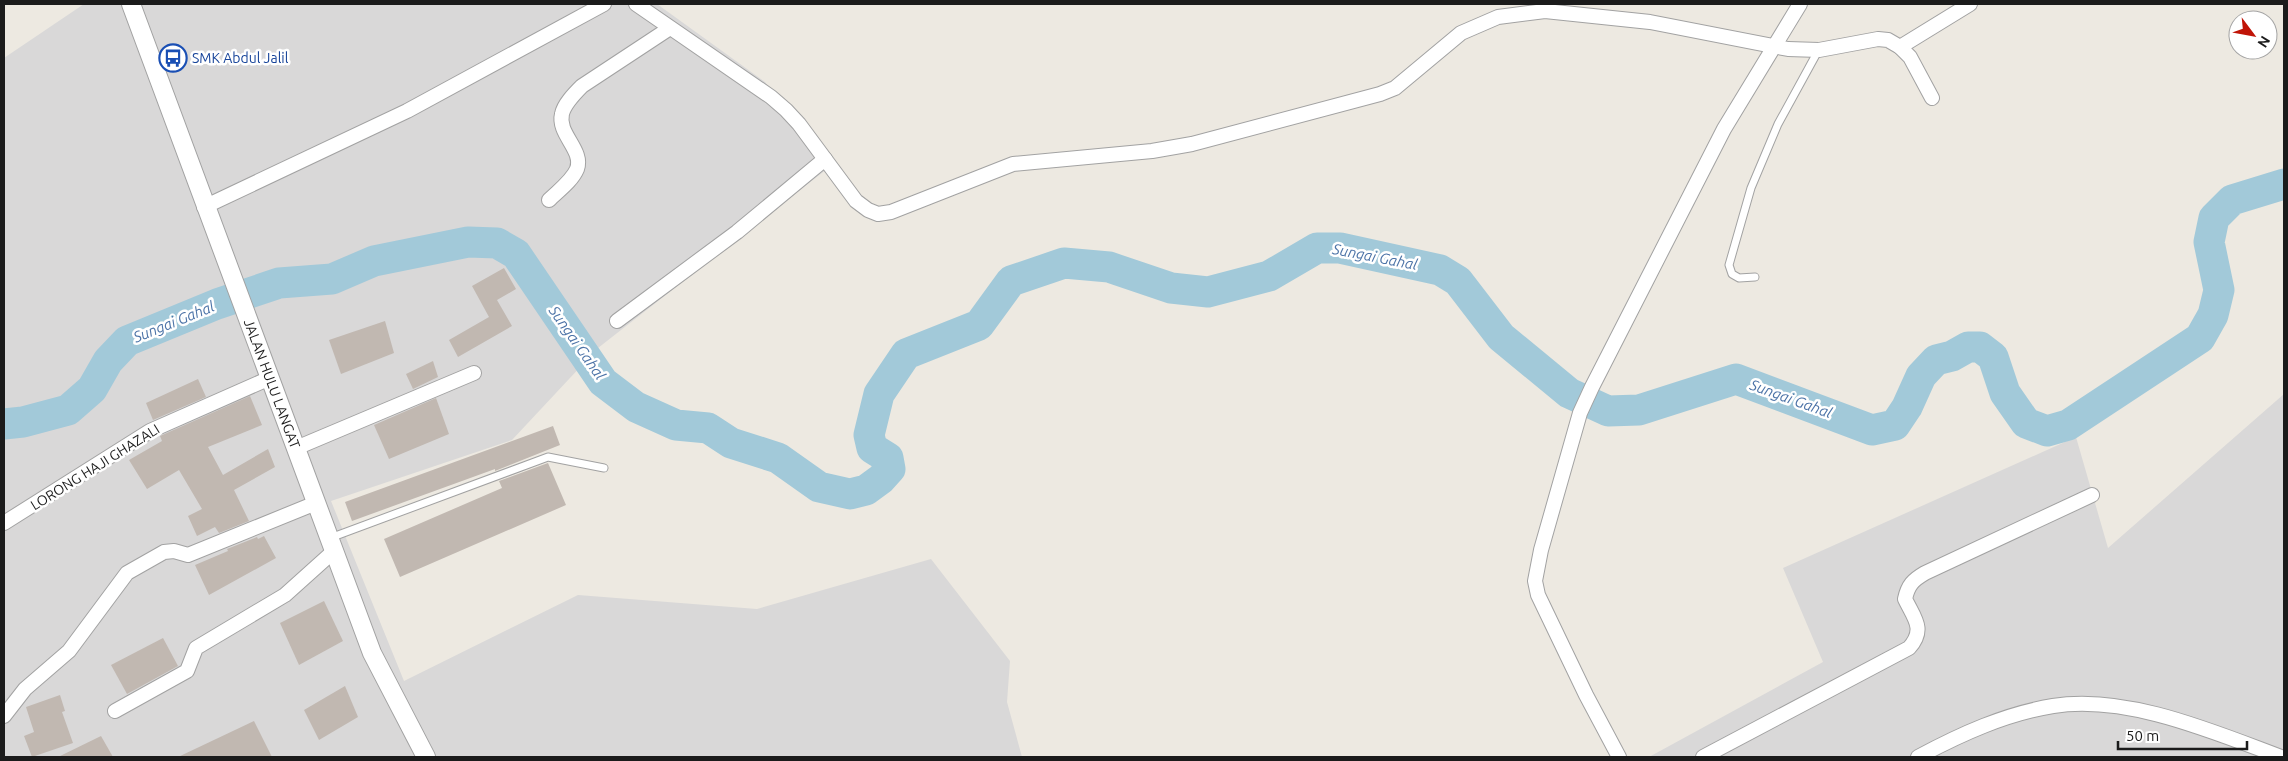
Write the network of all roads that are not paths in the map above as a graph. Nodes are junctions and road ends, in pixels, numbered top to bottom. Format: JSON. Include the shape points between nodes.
{"nodes":[{"id":1,"x":131,"y":4,"type":"edge"},
{"id":2,"x":604,"y":4,"type":"edge"},
{"id":3,"x":636,"y":4,"type":"edge"},
{"id":4,"x":1800,"y":4,"type":"edge"},
{"id":5,"x":1970,"y":4,"type":"edge"},
{"id":6,"x":670,"y":28,"type":"junction"},
{"id":7,"x":1774,"y":47,"type":"junction"},
{"id":8,"x":1900,"y":47,"type":"junction"},
{"id":9,"x":1819,"y":50,"type":"junction"},
{"id":10,"x":1932,"y":98,"type":"dead end"},
{"id":11,"x":825,"y":159,"type":"junction"},
{"id":12,"x":549,"y":200,"type":"dead end"},
{"id":13,"x":204,"y":207,"type":"junction"},
{"id":14,"x":1755,"y":277,"type":"dead end"},
{"id":15,"x":617,"y":321,"type":"dead end"},
{"id":16,"x":474,"y":373,"type":"dead end"},
{"id":17,"x":270,"y":378,"type":"junction"},
{"id":18,"x":296,"y":448,"type":"junction"},
{"id":19,"x":604,"y":468,"type":"dead end"},
{"id":20,"x":2092,"y":495,"type":"dead end"},
{"id":21,"x":316,"y":503,"type":"junction"},
{"id":22,"x":4,"y":524,"type":"edge"},
{"id":23,"x":332,"y":545,"type":"junction"},
{"id":24,"x":115,"y":711,"type":"dead end"},
{"id":25,"x":4,"y":716,"type":"edge"},
{"id":26,"x":426,"y":757,"type":"edge"},
{"id":27,"x":1619,"y":757,"type":"edge"},
{"id":28,"x":1703,"y":757,"type":"edge"},
{"id":29,"x":1918,"y":757,"type":"edge"},
{"id":30,"x":2281,"y":757,"type":"edge"}],
"edges":[{"from":1,"to":13,"type":"street","name":"JALAN HULU LANGAT"},
{"from":2,"to":13,"type":"street","via":[[407,111]]},
{"from":3,"to":6,"type":"street"},
{"from":4,"to":7,"type":"street"},
{"from":5,"to":8,"type":"street"},
{"from":6,"to":11,"type":"street","via":[[771,97],[800,124]]},
{"from":6,"to":12,"type":"street","via":[[582,86],[570,99],[562,114],[562,125],[578,159],[578,167]]},
{"from":7,"to":9,"type":"street"},
{"from":7,"to":11,"type":"street","via":[[1650,22],[1546,11],[1498,17],[1461,33],[1395,88],[1380,94],[1176,147],[1013,164],[891,212],[878,214],[856,201]]},
{"from":7,"to":27,"type":"street","via":[[1724,129],[1592,387],[1580,413],[1541,550],[1535,581],[1542,603]]},
{"from":8,"to":9,"type":"street","via":[[1878,38]]},
{"from":8,"to":10,"type":"street","via":[[1910,57]]},
{"from":9,"to":14,"type":"lane","via":[[1778,124],[1749,196],[1730,265],[1732,274],[1739,278]]},
{"from":11,"to":15,"type":"street","via":[[737,232]]},
{"from":13,"to":17,"type":"street","name":"JALAN HULU LANGAT"},
{"from":16,"to":18,"type":"street"},
{"from":17,"to":18,"type":"street","name":"JALAN HULU LANGAT"},
{"from":17,"to":22,"type":"street","name":"LORONG HAJI GHAZALI","via":[[150,431]]},
{"from":18,"to":21,"type":"street","name":"JALAN HULU LANGAT"},
{"from":19,"to":23,"type":"lane","via":[[548,457]]},
{"from":20,"to":28,"type":"street","via":[[1913,580],[1904,599],[1919,632],[1909,648]]},
{"from":21,"to":23,"type":"street","name":"JALAN HULU LANGAT"},
{"from":21,"to":25,"type":"street","via":[[188,555],[164,552],[130,570],[69,651],[26,689]]},
{"from":23,"to":24,"type":"street","via":[[285,595],[196,648],[187,670]]},
{"from":23,"to":26,"type":"street","name":"JALAN HULU LANGAT","via":[[372,653]]},
{"from":29,"to":30,"type":"street","via":[[1977,727],[2010,716],[2054,706],[2104,705],[2164,716]]}]}
